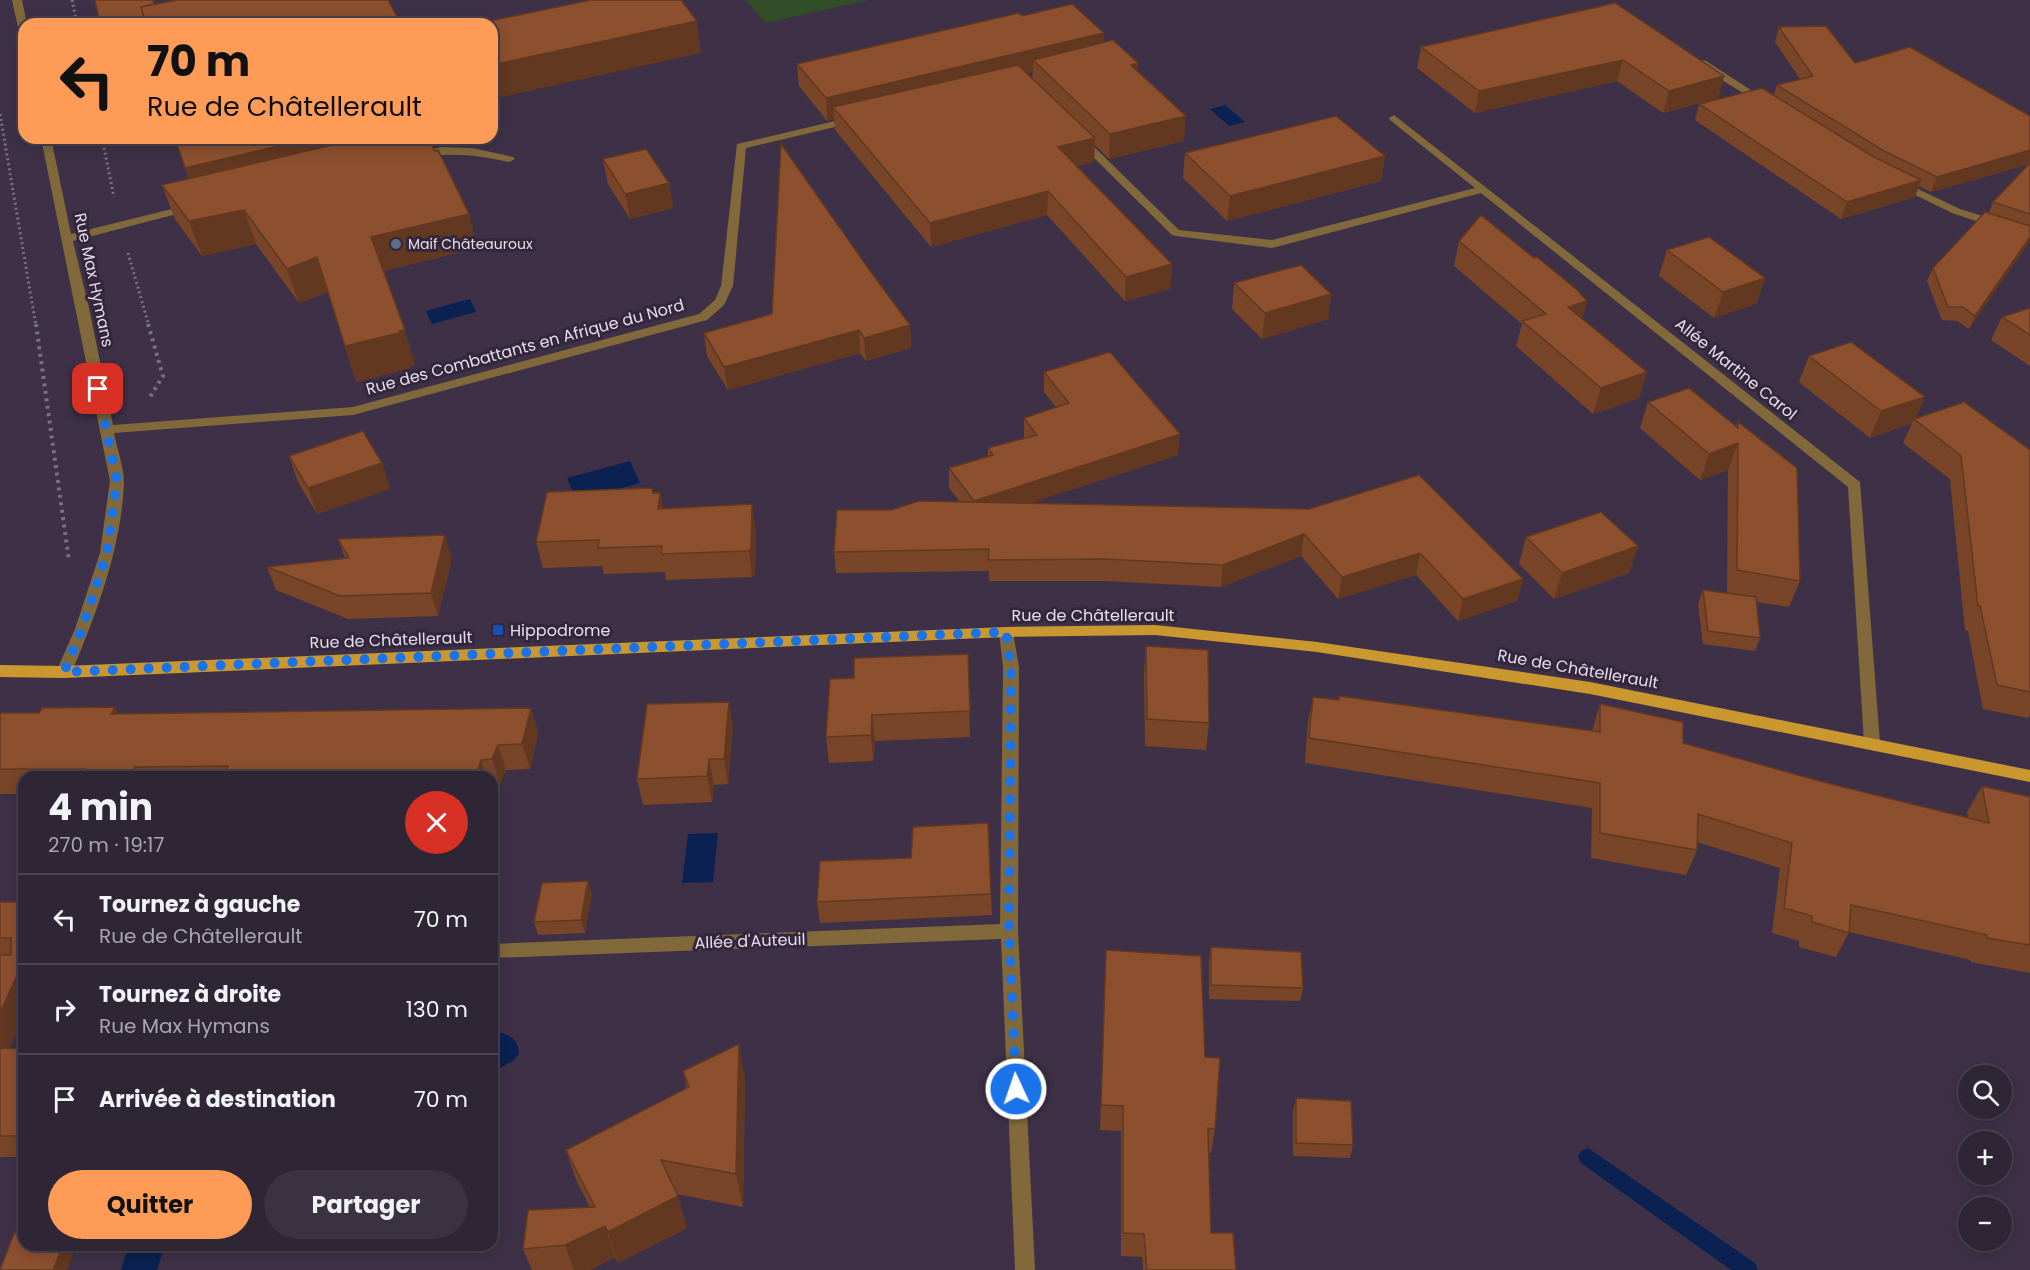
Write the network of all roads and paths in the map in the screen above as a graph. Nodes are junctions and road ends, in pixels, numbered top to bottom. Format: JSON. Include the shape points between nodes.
{"nodes":[{"id":1,"x":17,"y":0,"type":"edge"},
{"id":2,"x":72,"y":0,"type":"edge"},
{"id":3,"x":21,"y":18,"type":"edge"},
{"id":4,"x":76,"y":18,"type":"edge"},
{"id":5,"x":1688,"y":53,"type":"edge"},
{"id":6,"x":1775,"y":108,"type":"edge"},
{"id":7,"x":0,"y":114,"type":"edge"},
{"id":8,"x":869,"y":116,"type":"edge"},
{"id":9,"x":1394,"y":118,"type":"dead end"},
{"id":10,"x":1070,"y":129,"type":"edge"},
{"id":11,"x":47,"y":144,"type":"edge"},
{"id":12,"x":407,"y":157,"type":"edge"},
{"id":13,"x":509,"y":159,"type":"dead end"},
{"id":14,"x":1884,"y":175,"type":"edge"},
{"id":15,"x":1483,"y":189,"type":"junction"},
{"id":16,"x":201,"y":205,"type":"edge"},
{"id":17,"x":2030,"y":235,"type":"edge"},
{"id":18,"x":66,"y":238,"type":"junction"},
{"id":19,"x":105,"y":430,"type":"junction"},
{"id":20,"x":69,"y":562,"type":"dead end"},
{"id":21,"x":1006,"y":632,"type":"junction"},
{"id":22,"x":0,"y":671,"type":"edge"},
{"id":23,"x":64,"y":672,"type":"junction"},
{"id":24,"x":1872,"y":743,"type":"junction"},
{"id":25,"x":2030,"y":776,"type":"edge"},
{"id":26,"x":1009,"y":931,"type":"junction"},
{"id":27,"x":498,"y":951,"type":"edge"},
{"id":28,"x":1025,"y":1270,"type":"edge"}],
"edges":[{"from":1,"to":3,"type":"street"},
{"from":2,"to":4,"type":"path"},
{"from":5,"to":6,"type":"street"},
{"from":7,"to":20,"type":"path","via":[[35,319]]},
{"from":8,"to":19,"type":"street","name":"Rue des Combattants en Afrique du Nord","via":[[741,146],[727,286],[720,302],[703,316],[354,411]]},
{"from":9,"to":15,"type":"street","name":"Allée Martine Carol"},
{"from":10,"to":15,"type":"street","via":[[1176,233],[1272,244]]},
{"from":11,"to":18,"type":"street","name":"Rue Max Hymans"},
{"from":12,"to":13,"type":"street","via":[[442,149],[467,149]]},
{"from":14,"to":17,"type":"street","via":[[1956,211]]},
{"from":15,"to":24,"type":"street","name":"Allée Martine Carol","via":[[1855,485]]},
{"from":16,"to":18,"type":"street"},
{"from":18,"to":19,"type":"street","name":"Rue Max Hymans"},
{"from":19,"to":23,"type":"street","name":"Rue Max Hymans","via":[[117,481],[107,553]]},
{"from":21,"to":23,"type":"main road","name":"Rue de Châtellerault"},
{"from":21,"to":24,"type":"main road","name":"Rue de Châtellerault","via":[[1155,630],[1317,647],[1590,688]]},
{"from":21,"to":26,"type":"street","via":[[1011,667]]},
{"from":22,"to":23,"type":"main road","name":"Rue de Châtellerault"},
{"from":24,"to":25,"type":"main road","name":"Rue de Châtellerault"},
{"from":26,"to":27,"type":"street","name":"Allée d'Auteuil"},
{"from":26,"to":28,"type":"street"}]}
